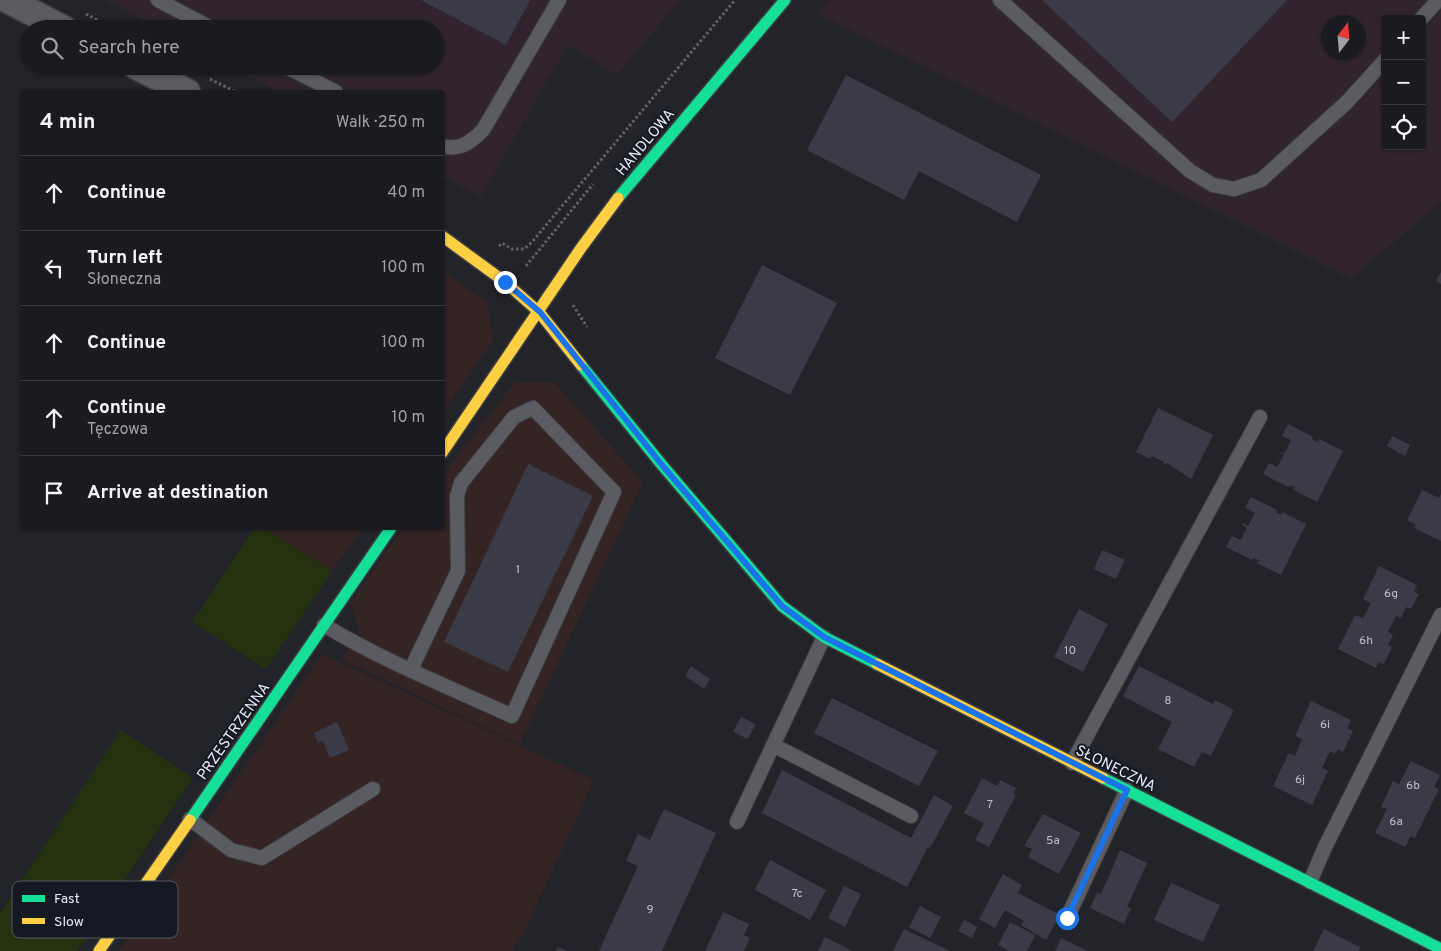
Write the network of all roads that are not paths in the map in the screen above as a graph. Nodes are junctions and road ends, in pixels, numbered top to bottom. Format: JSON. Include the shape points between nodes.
{"nodes":[{"id":1,"x":8,"y":0,"type":"edge"},
{"id":2,"x":158,"y":0,"type":"edge"},
{"id":3,"x":559,"y":0,"type":"edge"},
{"id":4,"x":785,"y":0,"type":"edge"},
{"id":5,"x":1000,"y":0,"type":"edge"},
{"id":6,"x":1438,"y":0,"type":"edge"},
{"id":7,"x":1425,"y":15,"type":"edge"},
{"id":8,"x":47,"y":20,"type":"edge"},
{"id":9,"x":196,"y":20,"type":"edge"},
{"id":10,"x":1381,"y":64,"type":"edge"},
{"id":11,"x":154,"y":75,"type":"edge"},
{"id":12,"x":303,"y":75,"type":"edge"},
{"id":13,"x":183,"y":90,"type":"edge"},
{"id":14,"x":332,"y":90,"type":"edge"},
{"id":15,"x":445,"y":146,"type":"edge"},
{"id":16,"x":445,"y":238,"type":"edge"},
{"id":17,"x":540,"y":312,"type":"junction"},
{"id":18,"x":1260,"y":417,"type":"dead end"},
{"id":19,"x":445,"y":449,"type":"edge"},
{"id":20,"x":390,"y":530,"type":"edge"},
{"id":21,"x":1441,"y":615,"type":"edge"},
{"id":22,"x":324,"y":625,"type":"junction"},
{"id":23,"x":824,"y":637,"type":"junction"},
{"id":24,"x":411,"y":669,"type":"junction"},
{"id":25,"x":773,"y":745,"type":"junction"},
{"id":26,"x":1072,"y":763,"type":"junction"},
{"id":27,"x":373,"y":789,"type":"dead end"},
{"id":28,"x":1127,"y":790,"type":"junction"},
{"id":29,"x":911,"y":816,"type":"dead end"},
{"id":30,"x":190,"y":819,"type":"junction"},
{"id":31,"x":737,"y":822,"type":"dead end"},
{"id":32,"x":147,"y":881,"type":"edge"},
{"id":33,"x":1310,"y":882,"type":"junction"},
{"id":34,"x":1067,"y":918,"type":"dead end"},
{"id":35,"x":108,"y":938,"type":"edge"},
{"id":36,"x":1441,"y":948,"type":"edge"},
{"id":37,"x":99,"y":951,"type":"edge"}],
"edges":[{"from":1,"to":8,"type":"street"},
{"from":2,"to":9,"type":"lane"},
{"from":3,"to":15,"type":"lane","via":[[483,130],[462,147]]},
{"from":4,"to":17,"type":"street","name":"HANDLOWA","via":[[627,186],[581,248]]},
{"from":5,"to":10,"type":"lane","via":[[1190,170],[1213,185],[1227,188],[1234,189],[1260,180],[1346,102]]},
{"from":6,"to":7,"type":"lane"},
{"from":11,"to":13,"type":"street"},
{"from":12,"to":14,"type":"lane"},
{"from":16,"to":17,"type":"street","name":"SŁONECZNA"},
{"from":17,"to":19,"type":"street"},
{"from":17,"to":23,"type":"street","name":"SŁONECZNA","via":[[662,465],[782,606]]},
{"from":18,"to":26,"type":"lane"},
{"from":20,"to":22,"type":"street","name":"PRZESTRZENNA"},
{"from":21,"to":33,"type":"lane"},
{"from":22,"to":24,"type":"lane","via":[[353,643]]},
{"from":22,"to":30,"type":"street","name":"PRZESTRZENNA"},
{"from":23,"to":25,"type":"lane"},
{"from":23,"to":26,"type":"street","name":"SŁONECZNA"},
{"from":24,"to":24,"type":"lane","via":[[512,716],[614,492],[533,408],[514,417],[461,483],[457,496],[458,571]]},
{"from":25,"to":29,"type":"lane"},
{"from":25,"to":31,"type":"lane"},
{"from":26,"to":28,"type":"street","name":"SŁONECZNA"},
{"from":27,"to":30,"type":"lane","via":[[262,858],[231,850]]},
{"from":28,"to":33,"type":"street","name":"SŁONECZNA"},
{"from":28,"to":34,"type":"lane"},
{"from":30,"to":32,"type":"street","name":"PRZESTRZENNA"},
{"from":33,"to":36,"type":"street","name":"SŁONECZNA"},
{"from":35,"to":37,"type":"street","name":"PRZESTRZENNA"}]}
